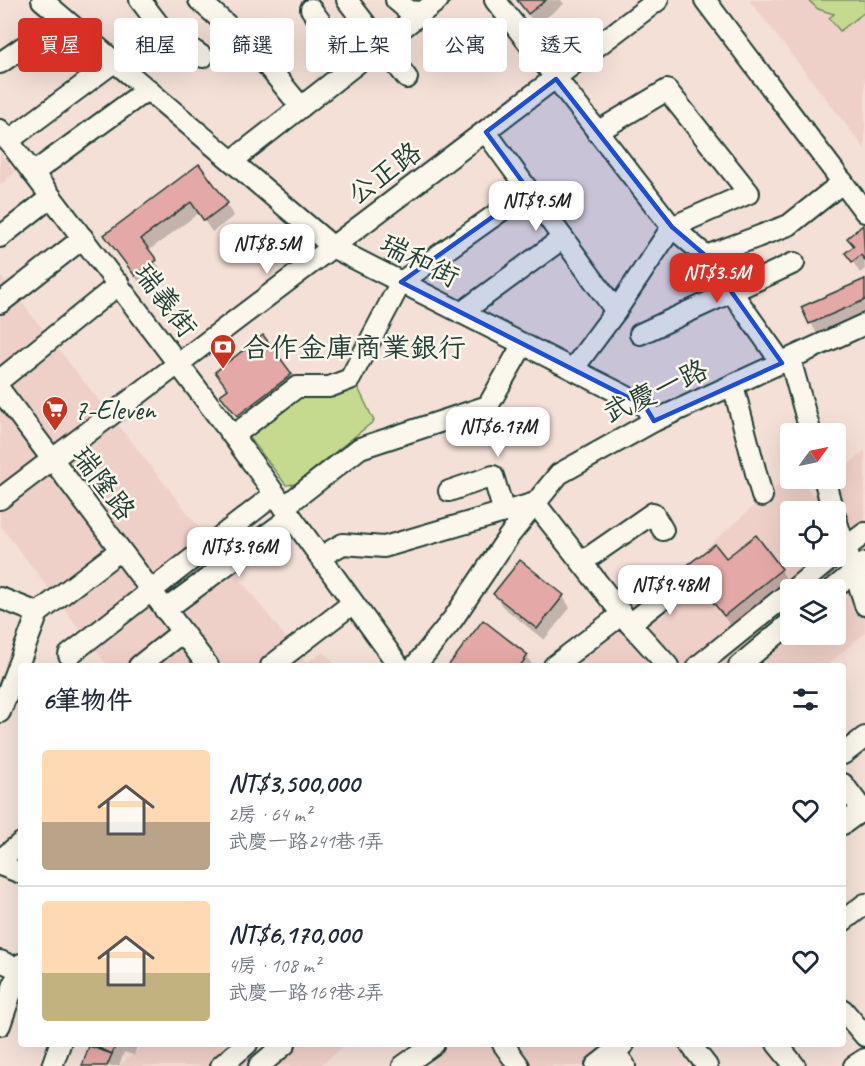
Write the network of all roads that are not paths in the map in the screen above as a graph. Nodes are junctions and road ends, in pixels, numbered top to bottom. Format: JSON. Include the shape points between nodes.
{"nodes":[{"id":1,"x":43,"y":0,"type":"edge"},
{"id":2,"x":140,"y":0,"type":"edge"},
{"id":3,"x":199,"y":0,"type":"edge"},
{"id":4,"x":347,"y":0,"type":"edge"},
{"id":5,"x":396,"y":0,"type":"edge"},
{"id":6,"x":438,"y":0,"type":"edge"},
{"id":7,"x":495,"y":0,"type":"edge"},
{"id":8,"x":658,"y":0,"type":"edge"},
{"id":9,"x":705,"y":0,"type":"edge"},
{"id":10,"x":310,"y":9,"type":"dead end"},
{"id":11,"x":421,"y":12,"type":"junction"},
{"id":12,"x":63,"y":18,"type":"edge"},
{"id":13,"x":219,"y":18,"type":"edge"},
{"id":14,"x":317,"y":18,"type":"edge"},
{"id":15,"x":361,"y":18,"type":"edge"},
{"id":16,"x":411,"y":20,"type":"edge"},
{"id":17,"x":18,"y":51,"type":"edge"},
{"id":18,"x":102,"y":52,"type":"edge"},
{"id":19,"x":202,"y":57,"type":"dead end"},
{"id":20,"x":114,"y":62,"type":"joint"},
{"id":21,"x":0,"y":63,"type":"edge"},
{"id":22,"x":127,"y":72,"type":"edge"},
{"id":23,"x":272,"y":72,"type":"edge"},
{"id":24,"x":345,"y":72,"type":"edge"},
{"id":25,"x":402,"y":72,"type":"edge"},
{"id":26,"x":407,"y":78,"type":"dead end"},
{"id":27,"x":556,"y":79,"type":"junction"},
{"id":28,"x":148,"y":89,"type":"junction"},
{"id":29,"x":301,"y":107,"type":"junction"},
{"id":30,"x":486,"y":132,"type":"junction"},
{"id":31,"x":597,"y":132,"type":"junction"},
{"id":32,"x":4,"y":136,"type":"edge"},
{"id":33,"x":231,"y":161,"type":"junction"},
{"id":34,"x":33,"y":173,"type":"junction"},
{"id":35,"x":843,"y":182,"type":"junction"},
{"id":36,"x":529,"y":191,"type":"junction"},
{"id":37,"x":51,"y":197,"type":"junction"},
{"id":38,"x":864,"y":209,"type":"edge"},
{"id":39,"x":672,"y":227,"type":"junction"},
{"id":40,"x":0,"y":237,"type":"edge"},
{"id":41,"x":83,"y":238,"type":"junction"},
{"id":42,"x":563,"y":238,"type":"junction"},
{"id":43,"x":334,"y":248,"type":"junction"},
{"id":44,"x":706,"y":256,"type":"junction"},
{"id":45,"x":794,"y":263,"type":"dead end"},
{"id":46,"x":401,"y":282,"type":"junction"},
{"id":47,"x":119,"y":284,"type":"junction"},
{"id":48,"x":731,"y":291,"type":"junction"},
{"id":49,"x":0,"y":303,"type":"edge"},
{"id":50,"x":616,"y":311,"type":"junction"},
{"id":51,"x":461,"y":313,"type":"junction"},
{"id":52,"x":865,"y":324,"type":"edge"},
{"id":53,"x":640,"y":334,"type":"dead end"},
{"id":54,"x":523,"y":344,"type":"junction"},
{"id":55,"x":786,"y":361,"type":"junction"},
{"id":56,"x":178,"y":364,"type":"junction"},
{"id":57,"x":573,"y":369,"type":"junction"},
{"id":58,"x":733,"y":385,"type":"junction"},
{"id":59,"x":2,"y":393,"type":"edge"},
{"id":60,"x":654,"y":421,"type":"junction"},
{"id":61,"x":807,"y":423,"type":"edge"},
{"id":62,"x":233,"y":436,"type":"junction"},
{"id":63,"x":51,"y":460,"type":"junction"},
{"id":64,"x":449,"y":491,"type":"dead end"},
{"id":65,"x":762,"y":496,"type":"dead end"},
{"id":66,"x":0,"y":499,"type":"edge"},
{"id":67,"x":536,"y":503,"type":"junction"},
{"id":68,"x":284,"y":506,"type":"junction"},
{"id":69,"x":504,"y":512,"type":"junction"},
{"id":70,"x":663,"y":530,"type":"dead end"},
{"id":71,"x":865,"y":532,"type":"edge"},
{"id":72,"x":846,"y":547,"type":"edge"},
{"id":73,"x":119,"y":551,"type":"junction"},
{"id":74,"x":321,"y":557,"type":"junction"},
{"id":75,"x":846,"y":558,"type":"edge"},
{"id":76,"x":582,"y":562,"type":"junction"},
{"id":77,"x":860,"y":566,"type":"edge"},
{"id":78,"x":822,"y":567,"type":"edge"},
{"id":79,"x":687,"y":579,"type":"dead end"},
{"id":80,"x":807,"y":579,"type":"edge"},
{"id":81,"x":845,"y":579,"type":"edge"},
{"id":82,"x":152,"y":593,"type":"junction"},
{"id":83,"x":0,"y":598,"type":"edge"},
{"id":84,"x":780,"y":601,"type":"edge"},
{"id":85,"x":353,"y":603,"type":"junction"},
{"id":86,"x":865,"y":605,"type":"edge"},
{"id":87,"x":165,"y":610,"type":"junction"},
{"id":88,"x":38,"y":613,"type":"junction"},
{"id":89,"x":626,"y":619,"type":"junction"},
{"id":90,"x":780,"y":631,"type":"edge"},
{"id":91,"x":182,"y":632,"type":"junction"},
{"id":92,"x":69,"y":655,"type":"dead end"},
{"id":93,"x":19,"y":663,"type":"edge"},
{"id":94,"x":143,"y":663,"type":"edge"},
{"id":95,"x":206,"y":663,"type":"edge"},
{"id":96,"x":275,"y":663,"type":"edge"},
{"id":97,"x":397,"y":663,"type":"edge"},
{"id":98,"x":417,"y":663,"type":"edge"},
{"id":99,"x":559,"y":663,"type":"edge"},
{"id":100,"x":665,"y":663,"type":"edge"},
{"id":101,"x":702,"y":663,"type":"edge"},
{"id":102,"x":743,"y":663,"type":"edge"},
{"id":103,"x":18,"y":665,"type":"edge"},
{"id":104,"x":0,"y":712,"type":"edge"},
{"id":105,"x":865,"y":737,"type":"edge"},
{"id":106,"x":846,"y":752,"type":"edge"},
{"id":107,"x":846,"y":788,"type":"edge"},
{"id":108,"x":864,"y":810,"type":"edge"},
{"id":109,"x":846,"y":822,"type":"edge"},
{"id":110,"x":18,"y":848,"type":"edge"},
{"id":111,"x":5,"y":868,"type":"edge"},
{"id":112,"x":865,"y":903,"type":"edge"},
{"id":113,"x":846,"y":919,"type":"edge"},
{"id":114,"x":0,"y":961,"type":"edge"},
{"id":115,"x":18,"y":966,"type":"edge"},
{"id":116,"x":18,"y":973,"type":"edge"},
{"id":117,"x":846,"y":1014,"type":"edge"},
{"id":118,"x":0,"y":1025,"type":"edge"},
{"id":119,"x":865,"y":1036,"type":"edge"},
{"id":120,"x":59,"y":1047,"type":"edge"},
{"id":121,"x":243,"y":1047,"type":"edge"},
{"id":122,"x":281,"y":1047,"type":"edge"},
{"id":123,"x":430,"y":1047,"type":"edge"},
{"id":124,"x":506,"y":1047,"type":"edge"},
{"id":125,"x":692,"y":1047,"type":"edge"},
{"id":126,"x":779,"y":1047,"type":"edge"},
{"id":127,"x":621,"y":1054,"type":"edge"},
{"id":128,"x":865,"y":1059,"type":"edge"},
{"id":129,"x":517,"y":1065,"type":"edge"},
{"id":130,"x":52,"y":1066,"type":"edge"},
{"id":131,"x":221,"y":1066,"type":"edge"},
{"id":132,"x":259,"y":1066,"type":"edge"},
{"id":133,"x":403,"y":1066,"type":"edge"},
{"id":134,"x":596,"y":1066,"type":"edge"},
{"id":135,"x":707,"y":1066,"type":"edge"},
{"id":136,"x":795,"y":1066,"type":"edge"},
{"id":137,"x":854,"y":1066,"type":"edge"}],
"edges":[{"from":1,"to":12,"type":"street","name":"瑞和街"},
{"from":2,"to":19,"type":"street","via":[[162,29]]},
{"from":3,"to":13,"type":"street"},
{"from":4,"to":15,"type":"street"},
{"from":5,"to":11,"type":"street","via":[[409,11]]},
{"from":6,"to":11,"type":"street"},
{"from":7,"to":27,"type":"street"},
{"from":8,"to":27,"type":"street","name":"公正路"},
{"from":9,"to":35,"type":"street"},
{"from":10,"to":14,"type":"street"},
{"from":11,"to":16,"type":"street"},
{"from":17,"to":21,"type":"street"},
{"from":18,"to":20,"type":"street","name":"瑞和街"},
{"from":20,"to":32,"type":"street"},
{"from":22,"to":28,"type":"street","name":"瑞和街"},
{"from":23,"to":29,"type":"street"},
{"from":24,"to":29,"type":"street"},
{"from":25,"to":26,"type":"street"},
{"from":27,"to":30,"type":"street","name":"公正路"},
{"from":27,"to":31,"type":"street"},
{"from":28,"to":33,"type":"street","name":"瑞和街"},
{"from":28,"to":34,"type":"street"},
{"from":29,"to":33,"type":"street"},
{"from":30,"to":36,"type":"street"},
{"from":30,"to":43,"type":"street","name":"公正路"},
{"from":31,"to":39,"type":"street"},
{"from":31,"to":39,"type":"street","via":[[667,90],[749,193]]},
{"from":32,"to":34,"type":"street","name":"瑞義街"},
{"from":33,"to":43,"type":"street","name":"瑞和街"},
{"from":34,"to":37,"type":"street","name":"瑞義街"},
{"from":35,"to":38,"type":"street"},
{"from":35,"to":44,"type":"street","via":[[789,225]]},
{"from":36,"to":42,"type":"street"},
{"from":36,"to":46,"type":"street"},
{"from":37,"to":40,"type":"street"},
{"from":37,"to":41,"type":"street","name":"瑞義街"},
{"from":39,"to":44,"type":"street"},
{"from":39,"to":50,"type":"street"},
{"from":41,"to":47,"type":"street","name":"瑞義街"},
{"from":41,"to":49,"type":"street"},
{"from":42,"to":50,"type":"street"},
{"from":42,"to":51,"type":"street"},
{"from":43,"to":46,"type":"street","name":"瑞和街"},
{"from":43,"to":56,"type":"street","name":"公正路"},
{"from":44,"to":48,"type":"street"},
{"from":45,"to":48,"type":"street"},
{"from":46,"to":51,"type":"street","name":"瑞和街"},
{"from":46,"to":62,"type":"street","via":[[350,380],[328,387],[297,387]]},
{"from":47,"to":56,"type":"street","name":"瑞義街"},
{"from":47,"to":59,"type":"street"},
{"from":48,"to":53,"type":"street"},
{"from":48,"to":55,"type":"street"},
{"from":50,"to":57,"type":"street"},
{"from":51,"to":54,"type":"street","name":"瑞和街"},
{"from":52,"to":55,"type":"street","name":"武慶一路"},
{"from":54,"to":57,"type":"street","name":"瑞和街"},
{"from":54,"to":68,"type":"street","via":[[488,406],[360,448]]},
{"from":55,"to":58,"type":"street","name":"武慶一路"},
{"from":55,"to":61,"type":"street"},
{"from":56,"to":62,"type":"street","name":"瑞義街"},
{"from":56,"to":63,"type":"street","name":"公正路"},
{"from":57,"to":60,"type":"street","name":"瑞和街","via":[[645,406]]},
{"from":58,"to":60,"type":"street","name":"武慶一路"},
{"from":58,"to":65,"type":"street"},
{"from":59,"to":63,"type":"street","name":"瑞隆路"},
{"from":60,"to":67,"type":"street","name":"武慶一路","via":[[559,474]]},
{"from":62,"to":68,"type":"street","name":"瑞義街"},
{"from":63,"to":66,"type":"street","name":"公正路"},
{"from":63,"to":73,"type":"street","name":"瑞隆路"},
{"from":64,"to":69,"type":"street","via":[[493,476]]},
{"from":67,"to":69,"type":"street"},
{"from":67,"to":76,"type":"street"},
{"from":67,"to":98,"type":"street","name":"武慶一路"},
{"from":68,"to":74,"type":"street","name":"瑞義街"},
{"from":68,"to":82,"type":"street"},
{"from":68,"to":87,"type":"street"},
{"from":69,"to":74,"type":"street","via":[[384,547],[343,544]]},
{"from":70,"to":76,"type":"street","via":[[653,513]]},
{"from":71,"to":72,"type":"street"},
{"from":73,"to":82,"type":"street","name":"瑞隆路"},
{"from":73,"to":88,"type":"street"},
{"from":74,"to":85,"type":"street","name":"瑞義街"},
{"from":75,"to":77,"type":"street"},
{"from":76,"to":89,"type":"street"},
{"from":77,"to":81,"type":"street"},
{"from":77,"to":86,"type":"street"},
{"from":78,"to":80,"type":"street"},
{"from":79,"to":89,"type":"street"},
{"from":82,"to":87,"type":"street","name":"瑞隆路"},
{"from":82,"to":92,"type":"street"},
{"from":83,"to":88,"type":"street"},
{"from":84,"to":101,"type":"street"},
{"from":85,"to":96,"type":"street"},
{"from":85,"to":97,"type":"street","name":"瑞義街"},
{"from":87,"to":91,"type":"street","name":"瑞隆路"},
{"from":88,"to":93,"type":"street"},
{"from":89,"to":99,"type":"street"},
{"from":89,"to":100,"type":"street"},
{"from":90,"to":102,"type":"street"},
{"from":91,"to":94,"type":"street"},
{"from":91,"to":95,"type":"street","name":"瑞隆路"},
{"from":103,"to":104,"type":"street"},
{"from":105,"to":106,"type":"street"},
{"from":107,"to":108,"type":"street"},
{"from":108,"to":109,"type":"street"},
{"from":110,"to":111,"type":"street"},
{"from":112,"to":113,"type":"street"},
{"from":114,"to":115,"type":"street"},
{"from":116,"to":118,"type":"street"},
{"from":117,"to":119,"type":"street"},
{"from":120,"to":130,"type":"street"},
{"from":121,"to":131,"type":"street"},
{"from":122,"to":132,"type":"street"},
{"from":123,"to":133,"type":"street"},
{"from":124,"to":129,"type":"street"},
{"from":125,"to":135,"type":"street"},
{"from":126,"to":136,"type":"street"},
{"from":127,"to":134,"type":"street"},
{"from":128,"to":137,"type":"street"}]}
